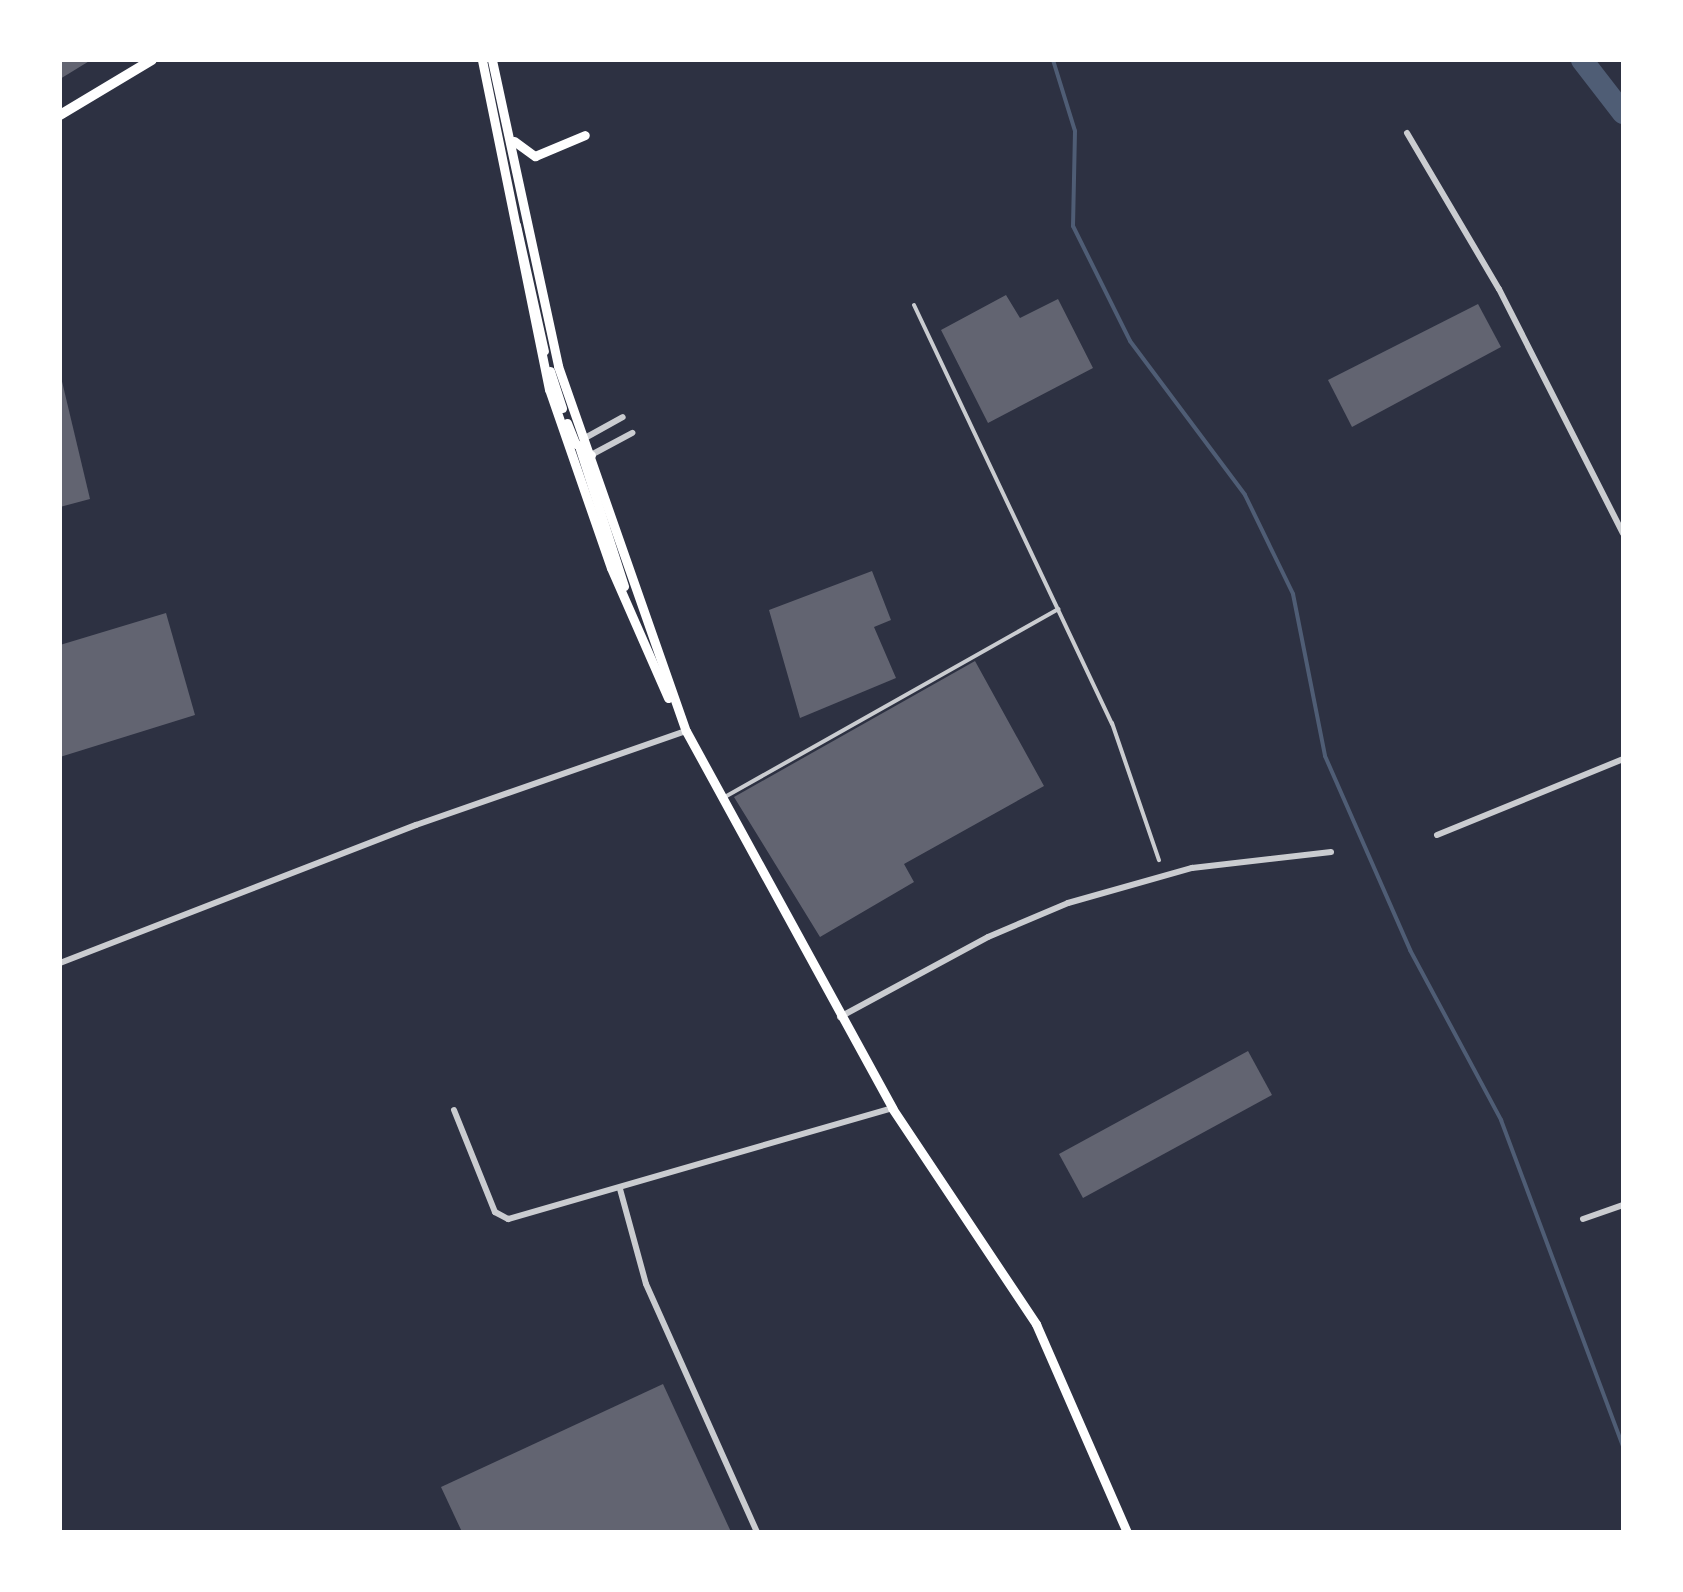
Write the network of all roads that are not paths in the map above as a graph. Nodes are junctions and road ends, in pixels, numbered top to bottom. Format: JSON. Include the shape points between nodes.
{"nodes":[{"id":1,"x":152,"y":60,"type":"edge"},
{"id":2,"x":482,"y":60,"type":"edge"},
{"id":3,"x":492,"y":60,"type":"edge"},
{"id":4,"x":60,"y":116,"type":"edge"},
{"id":5,"x":1406,"y":133,"type":"dead end"},
{"id":6,"x":584,"y":135,"type":"dead end"},
{"id":7,"x":498,"y":156,"type":"junction"},
{"id":8,"x":514,"y":180,"type":"junction"},
{"id":9,"x":510,"y":212,"type":"junction"},
{"id":10,"x":914,"y":304,"type":"dead end"},
{"id":11,"x":623,"y":417,"type":"dead end"},
{"id":12,"x":632,"y":434,"type":"dead end"},
{"id":13,"x":585,"y":438,"type":"junction"},
{"id":14,"x":580,"y":449,"type":"junction"},
{"id":15,"x":591,"y":455,"type":"junction"},
{"id":16,"x":1623,"y":534,"type":"edge"},
{"id":17,"x":1058,"y":608,"type":"junction"},
{"id":18,"x":637,"y":630,"type":"junction"},
{"id":19,"x":686,"y":732,"type":"junction"},
{"id":20,"x":1623,"y":759,"type":"edge"},
{"id":21,"x":720,"y":800,"type":"junction"},
{"id":22,"x":1437,"y":836,"type":"dead end"},
{"id":23,"x":1331,"y":852,"type":"dead end"},
{"id":24,"x":1158,"y":860,"type":"dead end"},
{"id":25,"x":60,"y":963,"type":"edge"},
{"id":26,"x":840,"y":1017,"type":"junction"},
{"id":27,"x":892,"y":1108,"type":"junction"},
{"id":28,"x":454,"y":1110,"type":"dead end"},
{"id":29,"x":620,"y":1189,"type":"junction"},
{"id":30,"x":1623,"y":1205,"type":"edge"},
{"id":31,"x":1582,"y":1219,"type":"dead end"},
{"id":32,"x":756,"y":1532,"type":"edge"},
{"id":33,"x":1127,"y":1532,"type":"edge"}],
"edges":[{"from":1,"to":4,"type":"main road"},
{"from":2,"to":7,"type":"main road"},
{"from":3,"to":6,"type":"main road","via":[[518,150],[535,156]]},
{"from":3,"to":8,"type":"main road"},
{"from":5,"to":16,"type":"street","via":[[1499,289]]},
{"from":7,"to":8,"type":"main road"},
{"from":7,"to":9,"type":"main road"},
{"from":8,"to":9,"type":"main road"},
{"from":8,"to":13,"type":"main road","via":[[552,345]]},
{"from":9,"to":14,"type":"main road","via":[[548,365]]},
{"from":9,"to":18,"type":"main road","via":[[549,389]]},
{"from":10,"to":17,"type":"lane"},
{"from":11,"to":13,"type":"street"},
{"from":12,"to":15,"type":"street"},
{"from":13,"to":14,"type":"main road"},
{"from":13,"to":15,"type":"main road"},
{"from":14,"to":15,"type":"main road"},
{"from":14,"to":18,"type":"main road"},
{"from":15,"to":19,"type":"main road"},
{"from":17,"to":21,"type":"lane"},
{"from":17,"to":24,"type":"lane","via":[[1112,723]]},
{"from":18,"to":19,"type":"main road"},
{"from":19,"to":21,"type":"main road"},
{"from":19,"to":25,"type":"street","via":[[416,826]]},
{"from":20,"to":22,"type":"street"},
{"from":21,"to":26,"type":"main road"},
{"from":23,"to":26,"type":"street","via":[[1192,868],[1068,903],[988,936]]},
{"from":26,"to":27,"type":"main road"},
{"from":27,"to":29,"type":"street"},
{"from":27,"to":33,"type":"main road","via":[[1036,1324]]},
{"from":28,"to":29,"type":"street","via":[[501,1218]]},
{"from":29,"to":32,"type":"street","via":[[638,1260]]},
{"from":30,"to":31,"type":"street"}]}
